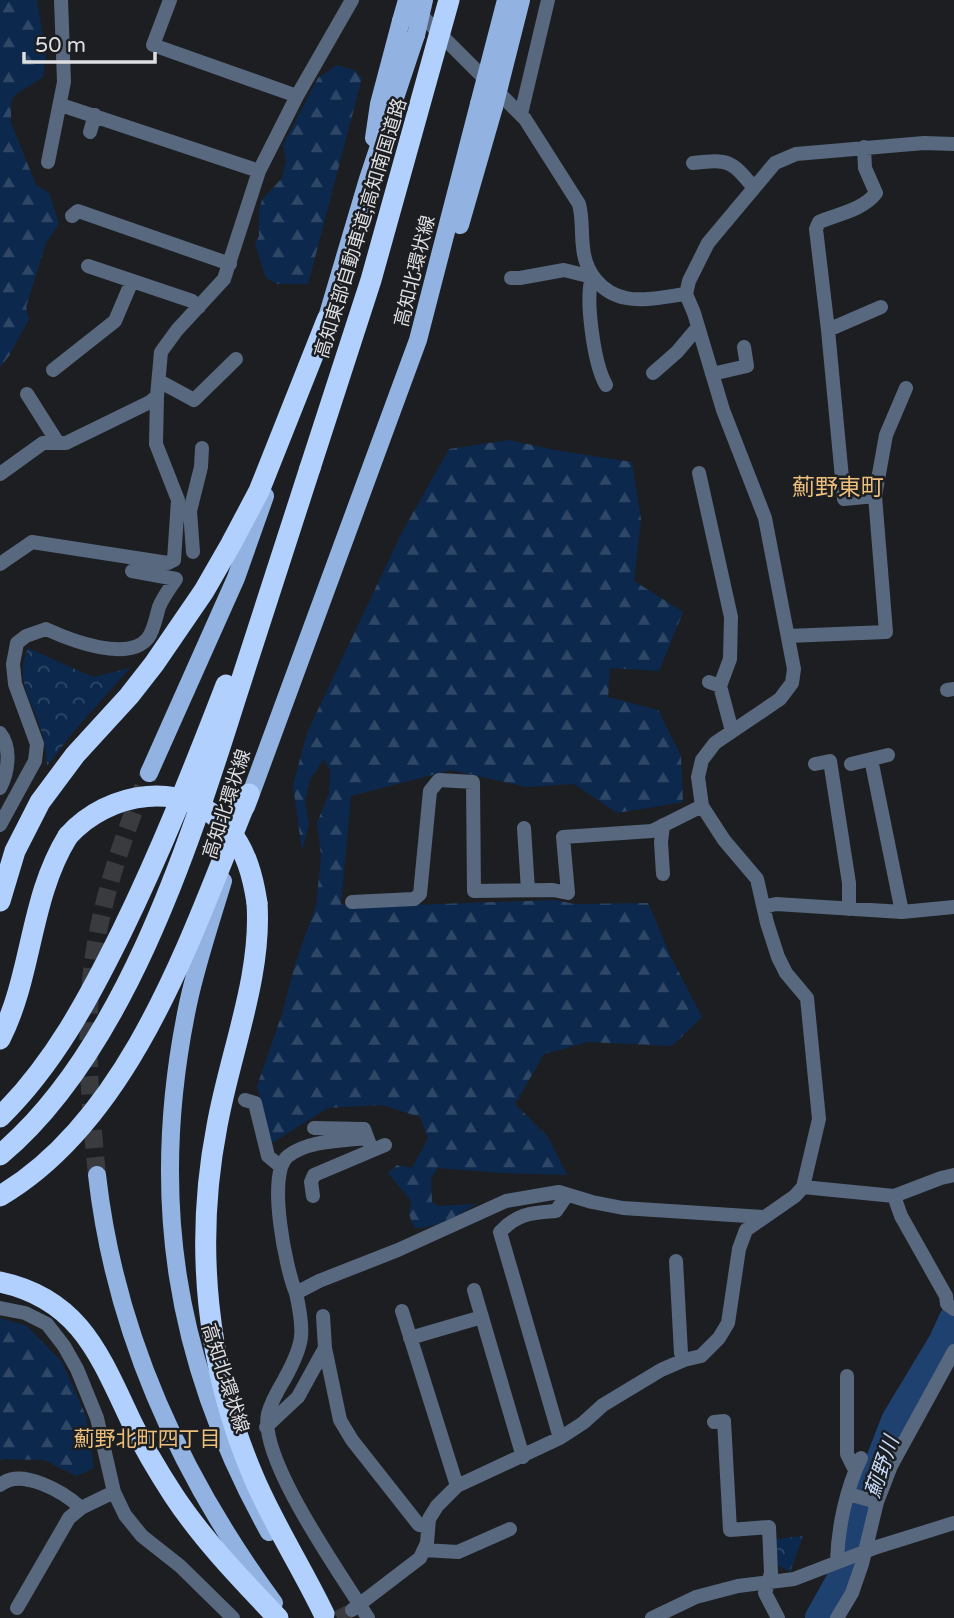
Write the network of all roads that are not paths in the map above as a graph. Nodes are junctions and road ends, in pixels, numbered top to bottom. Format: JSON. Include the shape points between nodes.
{"nodes":[{"id":1,"x":61,"y":0,"type":"edge"},
{"id":2,"x":170,"y":0,"type":"edge"},
{"id":3,"x":352,"y":0,"type":"edge"},
{"id":4,"x":406,"y":0,"type":"edge"},
{"id":5,"x":424,"y":0,"type":"edge"},
{"id":6,"x":449,"y":0,"type":"edge"},
{"id":7,"x":506,"y":0,"type":"edge"},
{"id":8,"x":521,"y":0,"type":"edge"},
{"id":9,"x":548,"y":0,"type":"edge"},
{"id":10,"x":297,"y":96,"type":"junction"},
{"id":11,"x":61,"y":104,"type":"junction"},
{"id":12,"x":487,"y":105,"type":"junction"},
{"id":13,"x":521,"y":114,"type":"junction"},
{"id":14,"x":95,"y":115,"type":"junction"},
{"id":15,"x":90,"y":132,"type":"dead end"},
{"id":16,"x":954,"y":144,"type":"edge"},
{"id":17,"x":864,"y":147,"type":"junction"},
{"id":18,"x":48,"y":162,"type":"dead end"},
{"id":19,"x":693,"y":163,"type":"dead end"},
{"id":20,"x":259,"y":171,"type":"junction"},
{"id":21,"x":368,"y":179,"type":"junction"},
{"id":22,"x":754,"y":188,"type":"junction"},
{"id":23,"x":72,"y":216,"type":"dead end"},
{"id":24,"x":230,"y":264,"type":"junction"},
{"id":25,"x":88,"y":266,"type":"dead end"},
{"id":26,"x":592,"y":277,"type":"junction"},
{"id":27,"x":511,"y":278,"type":"dead end"},
{"id":28,"x":132,"y":281,"type":"junction"},
{"id":29,"x":686,"y":294,"type":"junction"},
{"id":30,"x":199,"y":307,"type":"junction"},
{"id":31,"x":881,"y":307,"type":"dead end"},
{"id":32,"x":327,"y":320,"type":"junction"},
{"id":33,"x":698,"y":327,"type":"junction"},
{"id":34,"x":828,"y":330,"type":"junction"},
{"id":35,"x":744,"y":347,"type":"dead end"},
{"id":36,"x":236,"y":359,"type":"dead end"},
{"id":37,"x":53,"y":370,"type":"dead end"},
{"id":38,"x":653,"y":373,"type":"dead end"},
{"id":39,"x":712,"y":374,"type":"junction"},
{"id":40,"x":606,"y":385,"type":"dead end"},
{"id":41,"x":906,"y":388,"type":"dead end"},
{"id":42,"x":158,"y":389,"type":"junction"},
{"id":43,"x":27,"y":394,"type":"dead end"},
{"id":44,"x":58,"y":443,"type":"junction"},
{"id":45,"x":202,"y":448,"type":"dead end"},
{"id":46,"x":310,"y":468,"type":"junction"},
{"id":47,"x":699,"y":473,"type":"dead end"},
{"id":48,"x":0,"y":474,"type":"edge"},
{"id":49,"x":875,"y":496,"type":"junction"},
{"id":50,"x":184,"y":510,"type":"junction"},
{"id":51,"x":193,"y":552,"type":"dead end"},
{"id":52,"x":0,"y":564,"type":"edge"},
{"id":53,"x":132,"y":571,"type":"dead end"},
{"id":54,"x":788,"y":636,"type":"junction"},
{"id":55,"x":732,"y":731,"type":"junction"},
{"id":56,"x":0,"y":733,"type":"edge"},
{"id":57,"x":888,"y":755,"type":"dead end"},
{"id":58,"x":871,"y":759,"type":"junction"},
{"id":59,"x":815,"y":764,"type":"dead end"},
{"id":60,"x":851,"y":764,"type":"dead end"},
{"id":61,"x":149,"y":773,"type":"tunnel mouth"},
{"id":62,"x":0,"y":788,"type":"edge"},
{"id":63,"x":249,"y":794,"type":"junction"},
{"id":64,"x":702,"y":806,"type":"junction"},
{"id":65,"x":0,"y":825,"type":"edge"},
{"id":66,"x":663,"y":825,"type":"junction"},
{"id":67,"x":524,"y":828,"type":"dead end"},
{"id":68,"x":663,"y":874,"type":"dead end"},
{"id":69,"x":528,"y":890,"type":"junction"},
{"id":70,"x":0,"y":901,"type":"edge"},
{"id":71,"x":352,"y":902,"type":"dead end"},
{"id":72,"x":764,"y":907,"type":"junction"},
{"id":73,"x":954,"y":907,"type":"edge"},
{"id":74,"x":849,"y":909,"type":"junction"},
{"id":75,"x":902,"y":912,"type":"junction"},
{"id":76,"x":0,"y":1039,"type":"edge"},
{"id":77,"x":245,"y":1100,"type":"dead end"},
{"id":78,"x":0,"y":1118,"type":"edge"},
{"id":79,"x":314,"y":1128,"type":"dead end"},
{"id":80,"x":375,"y":1144,"type":"junction"},
{"id":81,"x":0,"y":1155,"type":"edge"},
{"id":82,"x":281,"y":1167,"type":"junction"},
{"id":83,"x":97,"y":1175,"type":"tunnel mouth"},
{"id":84,"x":954,"y":1175,"type":"edge"},
{"id":85,"x":803,"y":1187,"type":"junction"},
{"id":86,"x":567,"y":1195,"type":"junction"},
{"id":87,"x":0,"y":1196,"type":"edge"},
{"id":88,"x":313,"y":1196,"type":"dead end"},
{"id":89,"x":894,"y":1196,"type":"junction"},
{"id":90,"x":763,"y":1217,"type":"junction"},
{"id":91,"x":676,"y":1261,"type":"dead end"},
{"id":92,"x":0,"y":1282,"type":"edge"},
{"id":93,"x":474,"y":1290,"type":"dead end"},
{"id":94,"x":296,"y":1293,"type":"junction"},
{"id":95,"x":951,"y":1307,"type":"edge"},
{"id":96,"x":0,"y":1308,"type":"edge"},
{"id":97,"x":402,"y":1311,"type":"dead end"},
{"id":98,"x":323,"y":1316,"type":"dead end"},
{"id":99,"x":482,"y":1317,"type":"junction"},
{"id":100,"x":411,"y":1338,"type":"junction"},
{"id":101,"x":324,"y":1348,"type":"junction"},
{"id":102,"x":954,"y":1351,"type":"edge"},
{"id":103,"x":684,"y":1360,"type":"junction"},
{"id":104,"x":847,"y":1376,"type":"dead end"},
{"id":105,"x":216,"y":1398,"type":"junction"},
{"id":106,"x":714,"y":1422,"type":"dead end"},
{"id":107,"x":266,"y":1427,"type":"junction"},
{"id":108,"x":560,"y":1438,"type":"junction"},
{"id":109,"x":523,"y":1457,"type":"junction"},
{"id":110,"x":0,"y":1485,"type":"edge"},
{"id":111,"x":457,"y":1486,"type":"junction"},
{"id":112,"x":114,"y":1492,"type":"junction"},
{"id":113,"x":848,"y":1494,"type":"junction"},
{"id":114,"x":877,"y":1502,"type":"junction"},
{"id":115,"x":81,"y":1507,"type":"junction"},
{"id":116,"x":954,"y":1523,"type":"edge"},
{"id":117,"x":428,"y":1527,"type":"junction"},
{"id":118,"x":510,"y":1529,"type":"dead end"},
{"id":119,"x":424,"y":1550,"type":"junction"},
{"id":120,"x":867,"y":1550,"type":"junction"},
{"id":121,"x":836,"y":1561,"type":"junction"},
{"id":122,"x":767,"y":1582,"type":"junction"},
{"id":123,"x":356,"y":1607,"type":"junction"},
{"id":124,"x":17,"y":1608,"type":"dead end"},
{"id":125,"x":326,"y":1616,"type":"edge"},
{"id":126,"x":233,"y":1618,"type":"edge"},
{"id":127,"x":278,"y":1618,"type":"edge"},
{"id":128,"x":286,"y":1618,"type":"edge"},
{"id":129,"x":368,"y":1618,"type":"edge"},
{"id":130,"x":652,"y":1618,"type":"edge"},
{"id":131,"x":779,"y":1618,"type":"edge"},
{"id":132,"x":837,"y":1618,"type":"edge"}],
"edges":[{"from":1,"to":11,"type":"street"},
{"from":2,"to":10,"type":"street","via":[[153,45]]},
{"from":3,"to":10,"type":"street"},
{"from":4,"to":13,"type":"street"},
{"from":4,"to":21,"type":"main road","bridge":true,"via":[[379,104]]},
{"from":5,"to":21,"type":"main road","bridge":true},
{"from":6,"to":46,"type":"highway","name":"高知東部自動車道;高知南国道路","bridge":true,"via":[[370,280]]},
{"from":7,"to":12,"type":"main road","name":"高知北環状線","bridge":true},
{"from":8,"to":12,"type":"main road","bridge":true},
{"from":9,"to":13,"type":"street"},
{"from":10,"to":20,"type":"street"},
{"from":11,"to":14,"type":"street"},
{"from":11,"to":18,"type":"street"},
{"from":12,"to":63,"type":"main road","name":"高知北環状線","via":[[418,340]]},
{"from":13,"to":26,"type":"street","via":[[579,204],[583,247]]},
{"from":14,"to":15,"type":"street"},
{"from":14,"to":20,"type":"street"},
{"from":16,"to":17,"type":"street"},
{"from":17,"to":22,"type":"street","via":[[796,153],[775,163]]},
{"from":17,"to":34,"type":"street","via":[[865,168],[876,193],[860,207],[819,222],[816,229]]},
{"from":19,"to":22,"type":"street","via":[[722,160],[737,167]]},
{"from":20,"to":24,"type":"street"},
{"from":21,"to":32,"type":"main road"},
{"from":22,"to":29,"type":"street","via":[[708,243]]},
{"from":23,"to":24,"type":"street","via":[[78,211]]},
{"from":24,"to":30,"type":"street","via":[[224,279]]},
{"from":25,"to":28,"type":"street"},
{"from":26,"to":27,"type":"street","via":[[564,270]]},
{"from":26,"to":29,"type":"street","via":[[625,298]]},
{"from":26,"to":40,"type":"street","via":[[589,302],[599,372]]},
{"from":28,"to":30,"type":"street"},
{"from":28,"to":37,"type":"street","via":[[115,321]]},
{"from":29,"to":33,"type":"street"},
{"from":30,"to":42,"type":"street","via":[[161,352]]},
{"from":31,"to":34,"type":"street"},
{"from":32,"to":61,"type":"main road","via":[[236,578]]},
{"from":32,"to":70,"type":"highway","via":[[259,491],[231,544],[153,664],[40,802],[15,851]]},
{"from":33,"to":38,"type":"street"},
{"from":33,"to":39,"type":"street"},
{"from":34,"to":49,"type":"street","via":[[844,499]]},
{"from":35,"to":39,"type":"street","via":[[747,366]]},
{"from":36,"to":42,"type":"street","via":[[194,400]]},
{"from":39,"to":54,"type":"street","via":[[765,518]]},
{"from":41,"to":49,"type":"street","via":[[886,435]]},
{"from":42,"to":44,"type":"street","via":[[150,402]]},
{"from":42,"to":50,"type":"street","via":[[156,444]]},
{"from":43,"to":44,"type":"street"},
{"from":44,"to":48,"type":"street","via":[[43,443]]},
{"from":45,"to":50,"type":"street","via":[[201,467]]},
{"from":46,"to":78,"type":"highway","via":[[146,881],[70,1028],[44,1068]]},
{"from":46,"to":81,"type":"highway","via":[[206,791],[155,924],[110,1015],[69,1081],[26,1133]]},
{"from":47,"to":55,"type":"street","via":[[731,617],[730,659],[715,684]]},
{"from":49,"to":54,"type":"street","via":[[886,632]]},
{"from":50,"to":51,"type":"street"},
{"from":50,"to":52,"type":"street","via":[[174,560],[168,563],[32,542]]},
{"from":53,"to":65,"type":"street","via":[[176,579],[160,605],[150,636],[142,643],[128,648],[91,646],[46,629],[17,643],[15,684],[37,744],[35,761]]},
{"from":54,"to":55,"type":"street","via":[[792,683],[779,699]]},
{"from":55,"to":64,"type":"street","via":[[702,760],[698,778]]},
{"from":56,"to":62,"type":"street","via":[[8,755]]},
{"from":57,"to":58,"type":"street"},
{"from":58,"to":60,"type":"street"},
{"from":58,"to":75,"type":"street"},
{"from":59,"to":74,"type":"street","via":[[830,761]]},
{"from":63,"to":87,"type":"highway","via":[[172,980],[135,1050],[63,1146]]},
{"from":63,"to":105,"type":"main road","name":"高知北環状線","via":[[188,1001],[171,1128],[175,1258],[192,1349]]},
{"from":64,"to":66,"type":"street"},
{"from":64,"to":72,"type":"street","via":[[757,879]]},
{"from":66,"to":68,"type":"street"},
{"from":66,"to":69,"type":"street","via":[[652,831],[564,838],[568,893]]},
{"from":67,"to":69,"type":"street"},
{"from":69,"to":71,"type":"street","via":[[474,891],[473,782],[439,780],[430,791],[420,894],[414,899]]},
{"from":72,"to":74,"type":"street"},
{"from":72,"to":85,"type":"street","via":[[778,957],[807,998],[820,1119]]},
{"from":73,"to":75,"type":"street"},
{"from":74,"to":75,"type":"street"},
{"from":76,"to":105,"type":"highway","bridge":true,"via":[[21,981],[48,873],[80,822],[120,801],[146,796],[181,799],[228,827],[254,882],[258,925],[253,973],[224,1087],[206,1202]]},
{"from":77,"to":82,"type":"street","via":[[255,1103],[268,1156]]},
{"from":79,"to":80,"type":"street","via":[[364,1129]]},
{"from":80,"to":82,"type":"street","via":[[311,1145],[286,1156]]},
{"from":80,"to":88,"type":"street","via":[[314,1175]]},
{"from":82,"to":94,"type":"street","via":[[281,1224]]},
{"from":83,"to":128,"type":"main road","via":[[108,1249],[130,1330],[163,1415],[233,1546]]},
{"from":84,"to":89,"type":"street"},
{"from":85,"to":89,"type":"street"},
{"from":85,"to":90,"type":"street"},
{"from":86,"to":90,"type":"street","via":[[624,1208]]},
{"from":86,"to":94,"type":"street","via":[[559,1192],[506,1201]]},
{"from":86,"to":108,"type":"street","via":[[556,1211],[528,1213],[511,1220],[500,1232]]},
{"from":89,"to":95,"type":"street"},
{"from":90,"to":103,"type":"street","via":[[746,1230],[739,1249],[728,1323],[701,1356]]},
{"from":91,"to":103,"type":"street"},
{"from":92,"to":127,"type":"highway","via":[[40,1295],[77,1324],[93,1344],[143,1444],[193,1524]]},
{"from":93,"to":99,"type":"street"},
{"from":94,"to":107,"type":"street","via":[[302,1338],[268,1412]]},
{"from":96,"to":112,"type":"street","via":[[47,1324],[64,1346],[97,1418]]},
{"from":97,"to":100,"type":"street"},
{"from":98,"to":101,"type":"street"},
{"from":99,"to":100,"type":"street"},
{"from":99,"to":109,"type":"street"},
{"from":100,"to":111,"type":"street"},
{"from":101,"to":107,"type":"street","via":[[298,1397]]},
{"from":101,"to":117,"type":"street","via":[[340,1420],[419,1525]]},
{"from":102,"to":114,"type":"street","via":[[909,1430]]},
{"from":103,"to":108,"type":"street","via":[[603,1405]]},
{"from":104,"to":113,"type":"street","via":[[847,1454],[858,1464]]},
{"from":105,"to":125,"type":"highway"},
{"from":106,"to":122,"type":"street","via":[[724,1421],[730,1530],[769,1527],[771,1573]]},
{"from":107,"to":123,"type":"street","via":[[288,1487]]},
{"from":108,"to":109,"type":"street"},
{"from":109,"to":111,"type":"street"},
{"from":110,"to":115,"type":"street","via":[[18,1476],[65,1494]]},
{"from":111,"to":117,"type":"street","via":[[437,1506]]},
{"from":112,"to":115,"type":"street"},
{"from":112,"to":126,"type":"street","via":[[125,1516],[142,1536]]},
{"from":113,"to":114,"type":"street"},
{"from":113,"to":121,"type":"street"},
{"from":114,"to":120,"type":"street"},
{"from":115,"to":124,"type":"street","via":[[69,1518]]},
{"from":116,"to":120,"type":"street"},
{"from":117,"to":119,"type":"street"},
{"from":118,"to":119,"type":"street","via":[[458,1552]]},
{"from":119,"to":123,"type":"street","via":[[410,1568]]},
{"from":120,"to":121,"type":"street"},
{"from":120,"to":132,"type":"street","via":[[852,1593]]},
{"from":121,"to":122,"type":"street","via":[[794,1579]]},
{"from":122,"to":130,"type":"street","via":[[696,1597]]},
{"from":122,"to":131,"type":"street","via":[[765,1593]]},
{"from":123,"to":129,"type":"street"}]}
